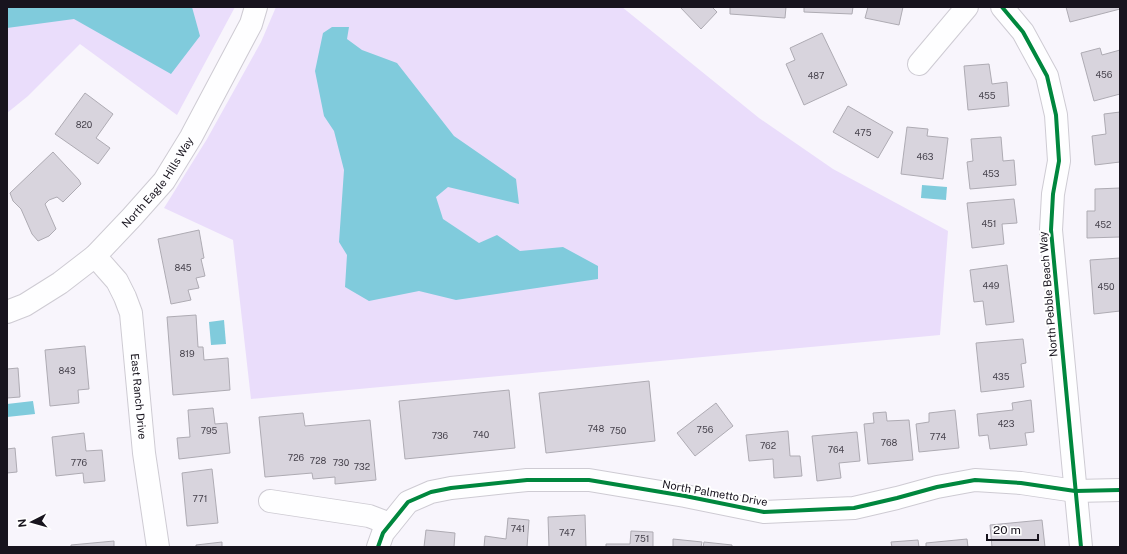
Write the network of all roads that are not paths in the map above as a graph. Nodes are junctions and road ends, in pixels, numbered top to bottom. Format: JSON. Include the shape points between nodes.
{"nodes":[{"id":1,"x":256,"y":7,"type":"edge"},
{"id":2,"x":967,"y":7,"type":"edge"},
{"id":3,"x":1002,"y":7,"type":"edge"},
{"id":4,"x":919,"y":64,"type":"dead end"},
{"id":5,"x":95,"y":256,"type":"junction"},
{"id":6,"x":7,"y":312,"type":"edge"},
{"id":7,"x":1120,"y":490,"type":"edge"},
{"id":8,"x":1075,"y":491,"type":"junction"},
{"id":9,"x":270,"y":501,"type":"dead end"},
{"id":10,"x":390,"y":524,"type":"junction"},
{"id":11,"x":158,"y":547,"type":"edge"},
{"id":12,"x":378,"y":547,"type":"edge"},
{"id":13,"x":1081,"y":547,"type":"edge"}],
"edges":[{"from":1,"to":5,"type":"street","name":"North Eagle Hills Way","via":[[251,24],[191,137],[164,181]]},
{"from":2,"to":4,"type":"street"},
{"from":3,"to":8,"type":"street","name":"North Pebble Beach Way","via":[[1023,32],[1047,76],[1056,115],[1059,161],[1053,194],[1051,230]]},
{"from":5,"to":6,"type":"street","name":"North Eagle Hills Way","via":[[60,283],[25,305]]},
{"from":5,"to":11,"type":"street","name":"East Ranch Drive","via":[[117,281],[131,313],[144,454]]},
{"from":7,"to":8,"type":"street","name":"North Palmetto Drive"},
{"from":8,"to":10,"type":"street","name":"North Palmetto Drive","via":[[1021,483],[975,480],[854,508],[764,512],[589,480],[527,480],[431,492],[408,502]]},
{"from":8,"to":13,"type":"street","name":"North Pebble Beach Way"},
{"from":9,"to":10,"type":"street","via":[[369,516]]},
{"from":10,"to":12,"type":"street","name":"North Palmetto Drive","via":[[383,533]]}]}
